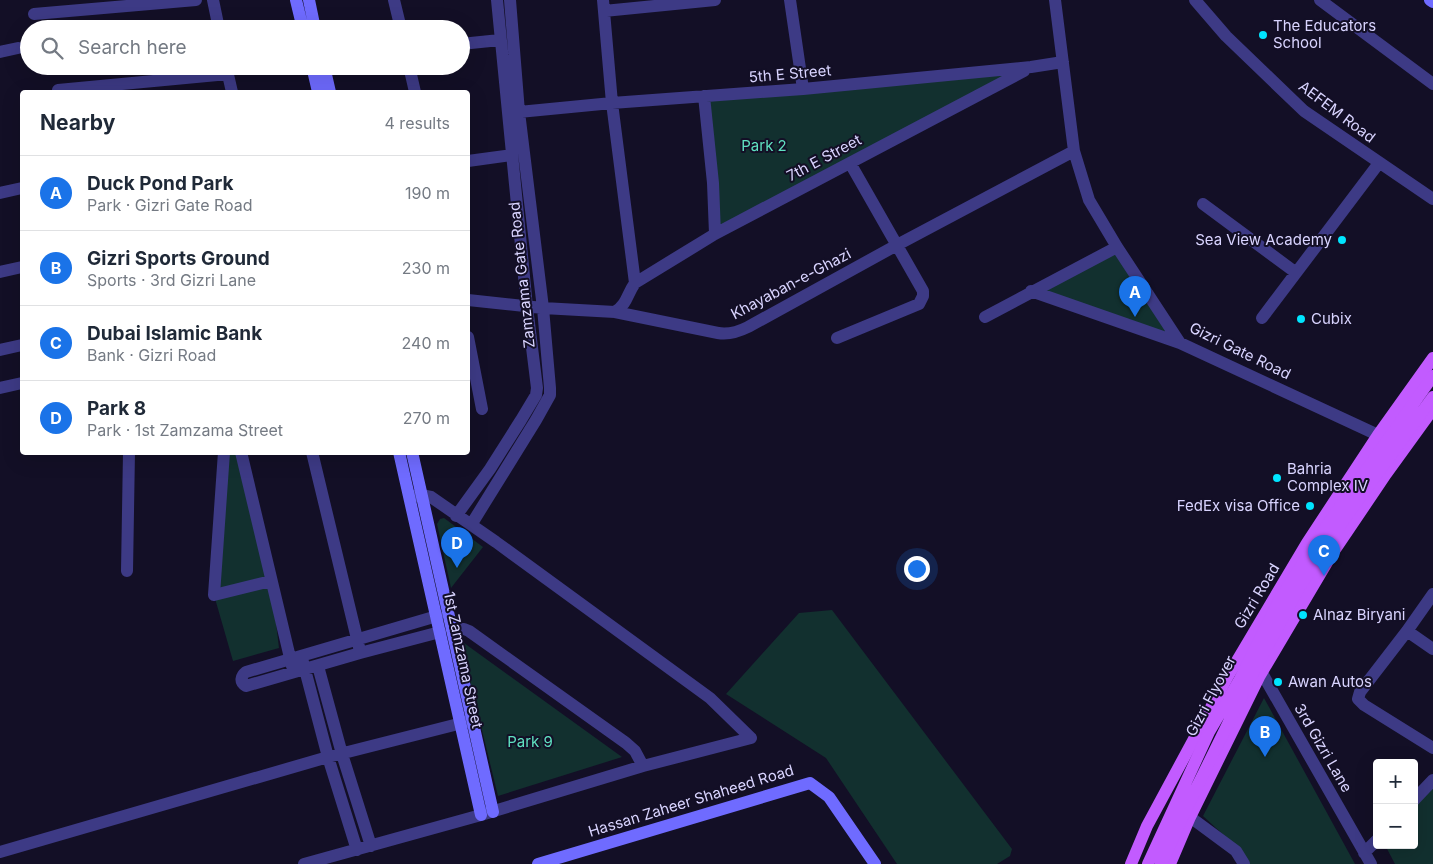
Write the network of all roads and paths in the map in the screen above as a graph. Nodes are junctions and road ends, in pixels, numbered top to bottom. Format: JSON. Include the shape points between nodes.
{"nodes":[{"id":1,"x":196,"y":0,"type":"edge"},
{"id":2,"x":213,"y":0,"type":"edge"},
{"id":3,"x":296,"y":0,"type":"edge"},
{"id":4,"x":309,"y":0,"type":"edge"},
{"id":5,"x":394,"y":0,"type":"edge"},
{"id":6,"x":715,"y":0,"type":"edge"},
{"id":7,"x":790,"y":0,"type":"edge"},
{"id":8,"x":1055,"y":0,"type":"edge"},
{"id":9,"x":1194,"y":0,"type":"edge"},
{"id":10,"x":1320,"y":0,"type":"edge"},
{"id":11,"x":1430,"y":0,"type":"edge"},
{"id":12,"x":1433,"y":2,"type":"edge"},
{"id":13,"x":504,"y":4,"type":"edge"},
{"id":14,"x":604,"y":6,"type":"edge"},
{"id":15,"x":34,"y":14,"type":"dead end"},
{"id":16,"x":217,"y":20,"type":"edge"},
{"id":17,"x":301,"y":20,"type":"edge"},
{"id":18,"x":313,"y":20,"type":"edge"},
{"id":19,"x":399,"y":20,"type":"edge"},
{"id":20,"x":500,"y":40,"type":"junction"},
{"id":21,"x":470,"y":43,"type":"edge"},
{"id":22,"x":18,"y":48,"type":"dead end"},
{"id":23,"x":0,"y":52,"type":"edge"},
{"id":24,"x":1063,"y":62,"type":"junction"},
{"id":25,"x":1031,"y":67,"type":"junction"},
{"id":26,"x":197,"y":75,"type":"edge"},
{"id":27,"x":228,"y":75,"type":"edge"},
{"id":28,"x":314,"y":75,"type":"edge"},
{"id":29,"x":326,"y":75,"type":"edge"},
{"id":30,"x":411,"y":75,"type":"edge"},
{"id":31,"x":1433,"y":84,"type":"edge"},
{"id":32,"x":112,"y":89,"type":"edge"},
{"id":33,"x":58,"y":90,"type":"dead end"},
{"id":34,"x":232,"y":90,"type":"edge"},
{"id":35,"x":318,"y":90,"type":"edge"},
{"id":36,"x":330,"y":90,"type":"edge"},
{"id":37,"x":415,"y":90,"type":"edge"},
{"id":38,"x":803,"y":90,"type":"junction"},
{"id":39,"x":704,"y":96,"type":"junction"},
{"id":40,"x":612,"y":103,"type":"junction"},
{"id":41,"x":519,"y":112,"type":"junction"},
{"id":42,"x":1074,"y":151,"type":"junction"},
{"id":43,"x":512,"y":155,"type":"junction"},
{"id":44,"x":470,"y":161,"type":"edge"},
{"id":45,"x":850,"y":162,"type":"junction"},
{"id":46,"x":1379,"y":163,"type":"junction"},
{"id":47,"x":20,"y":189,"type":"edge"},
{"id":48,"x":0,"y":194,"type":"edge"},
{"id":49,"x":1433,"y":199,"type":"edge"},
{"id":50,"x":1203,"y":204,"type":"dead end"},
{"id":51,"x":715,"y":234,"type":"junction"},
{"id":52,"x":897,"y":245,"type":"junction"},
{"id":53,"x":1117,"y":247,"type":"junction"},
{"id":54,"x":20,"y":267,"type":"edge"},
{"id":55,"x":0,"y":272,"type":"edge"},
{"id":56,"x":1295,"y":272,"type":"junction"},
{"id":57,"x":635,"y":283,"type":"junction"},
{"id":58,"x":1031,"y":291,"type":"junction"},
{"id":59,"x":470,"y":300,"type":"edge"},
{"id":60,"x":527,"y":307,"type":"junction"},
{"id":61,"x":543,"y":308,"type":"junction"},
{"id":62,"x":615,"y":312,"type":"junction"},
{"id":63,"x":985,"y":317,"type":"dead end"},
{"id":64,"x":1262,"y":318,"type":"dead end"},
{"id":65,"x":837,"y":338,"type":"dead end"},
{"id":66,"x":1180,"y":343,"type":"junction"},
{"id":67,"x":20,"y":345,"type":"edge"},
{"id":68,"x":470,"y":347,"type":"edge"},
{"id":69,"x":0,"y":350,"type":"edge"},
{"id":70,"x":1433,"y":358,"type":"edge"},
{"id":71,"x":1433,"y":376,"type":"edge"},
{"id":72,"x":20,"y":383,"type":"edge"},
{"id":73,"x":0,"y":388,"type":"edge"},
{"id":74,"x":1433,"y":397,"type":"edge"},
{"id":75,"x":482,"y":409,"type":"dead end"},
{"id":76,"x":1433,"y":409,"type":"edge"},
{"id":77,"x":1378,"y":435,"type":"junction"},
{"id":78,"x":1401,"y":453,"type":"junction"},
{"id":79,"x":129,"y":455,"type":"edge"},
{"id":80,"x":224,"y":455,"type":"edge"},
{"id":81,"x":242,"y":455,"type":"edge"},
{"id":82,"x":313,"y":455,"type":"edge"},
{"id":83,"x":400,"y":455,"type":"edge"},
{"id":84,"x":412,"y":455,"type":"edge"},
{"id":85,"x":415,"y":496,"type":"junction"},
{"id":86,"x":456,"y":516,"type":"junction"},
{"id":87,"x":471,"y":525,"type":"junction"},
{"id":88,"x":127,"y":571,"type":"dead end"},
{"id":89,"x":272,"y":581,"type":"junction"},
{"id":90,"x":1433,"y":594,"type":"edge"},
{"id":91,"x":437,"y":616,"type":"junction"},
{"id":92,"x":446,"y":631,"type":"junction"},
{"id":93,"x":1407,"y":631,"type":"junction"},
{"id":94,"x":357,"y":639,"type":"junction"},
{"id":95,"x":1433,"y":649,"type":"edge"},
{"id":96,"x":360,"y":653,"type":"junction"},
{"id":97,"x":1241,"y":654,"type":"junction"},
{"id":98,"x":295,"y":657,"type":"junction"},
{"id":99,"x":318,"y":666,"type":"junction"},
{"id":100,"x":299,"y":671,"type":"junction"},
{"id":101,"x":1262,"y":673,"type":"junction"},
{"id":102,"x":466,"y":722,"type":"junction"},
{"id":103,"x":1433,"y":748,"type":"edge"},
{"id":104,"x":342,"y":754,"type":"junction"},
{"id":105,"x":328,"y":757,"type":"junction"},
{"id":106,"x":643,"y":766,"type":"junction"},
{"id":107,"x":1433,"y":780,"type":"edge"},
{"id":108,"x":1418,"y":796,"type":"edge"},
{"id":109,"x":487,"y":814,"type":"junction"},
{"id":110,"x":1190,"y":817,"type":"junction"},
{"id":111,"x":371,"y":846,"type":"junction"},
{"id":112,"x":357,"y":850,"type":"junction"},
{"id":113,"x":0,"y":852,"type":"edge"},
{"id":114,"x":1368,"y":858,"type":"edge"},
{"id":115,"x":304,"y":864,"type":"edge"},
{"id":116,"x":538,"y":864,"type":"edge"},
{"id":117,"x":875,"y":864,"type":"edge"},
{"id":118,"x":1131,"y":864,"type":"edge"},
{"id":119,"x":1148,"y":864,"type":"edge"},
{"id":120,"x":1161,"y":864,"type":"edge"},
{"id":121,"x":1170,"y":864,"type":"edge"},
{"id":122,"x":1244,"y":864,"type":"edge"}],
"edges":[{"from":1,"to":15,"type":"street"},
{"from":2,"to":16,"type":"street"},
{"from":3,"to":17,"type":"street"},
{"from":4,"to":18,"type":"street"},
{"from":5,"to":19,"type":"street"},
{"from":6,"to":14,"type":"street"},
{"from":7,"to":38,"type":"street"},
{"from":8,"to":24,"type":"street","name":"Gizri Gate Road"},
{"from":9,"to":46,"type":"street","name":"AEFEM Road","via":[[1226,36],[1304,111]]},
{"from":10,"to":31,"type":"street"},
{"from":11,"to":12,"type":"street"},
{"from":13,"to":20,"type":"street","name":"Zamzama Gate Road"},
{"from":13,"to":41,"type":"street","name":"Zamzama Gate Road"},
{"from":14,"to":40,"type":"street"},
{"from":20,"to":21,"type":"street"},
{"from":20,"to":43,"type":"street","name":"Zamzama Gate Road"},
{"from":22,"to":23,"type":"street"},
{"from":24,"to":25,"type":"street","name":"5th E Street"},
{"from":24,"to":42,"type":"street","name":"Gizri Gate Road"},
{"from":25,"to":38,"type":"street","name":"5th E Street"},
{"from":25,"to":45,"type":"street","name":"7th E Street"},
{"from":26,"to":32,"type":"street"},
{"from":27,"to":34,"type":"street"},
{"from":28,"to":35,"type":"street"},
{"from":29,"to":36,"type":"street"},
{"from":30,"to":37,"type":"street"},
{"from":32,"to":33,"type":"street"},
{"from":38,"to":39,"type":"street","name":"5th E Street"},
{"from":39,"to":40,"type":"street","name":"5th E Street"},
{"from":39,"to":51,"type":"street"},
{"from":40,"to":41,"type":"street","name":"5th E Street"},
{"from":40,"to":57,"type":"street"},
{"from":41,"to":61,"type":"street","name":"Zamzama Gate Road"},
{"from":42,"to":52,"type":"street","name":"Khayaban-e-Ghazi"},
{"from":42,"to":53,"type":"street","name":"Gizri Gate Road","via":[[1089,200]]},
{"from":43,"to":44,"type":"street"},
{"from":43,"to":60,"type":"street","name":"Zamzama Gate Road"},
{"from":45,"to":51,"type":"street","name":"7th E Street"},
{"from":45,"to":52,"type":"street"},
{"from":46,"to":49,"type":"street","name":"AEFEM Road"},
{"from":46,"to":56,"type":"street"},
{"from":47,"to":48,"type":"street"},
{"from":50,"to":56,"type":"street"},
{"from":51,"to":57,"type":"street","name":"7th E Street"},
{"from":52,"to":62,"type":"street","name":"Khayaban-e-Ghazi","via":[[733,333],[718,334]]},
{"from":52,"to":65,"type":"street","via":[[922,291],[922,300]]},
{"from":53,"to":58,"type":"street"},
{"from":53,"to":66,"type":"street","name":"Gizri Gate Road"},
{"from":54,"to":55,"type":"street"},
{"from":56,"to":64,"type":"street"},
{"from":57,"to":62,"type":"street","via":[[627,300]]},
{"from":58,"to":63,"type":"street"},
{"from":58,"to":66,"type":"street"},
{"from":59,"to":60,"type":"street","name":"Khayaban-e-Ghazi"},
{"from":60,"to":61,"type":"street","name":"Khayaban-e-Ghazi"},
{"from":60,"to":86,"type":"street","name":"Zamzama Gate Road","via":[[536,395]]},
{"from":61,"to":62,"type":"street","name":"Khayaban-e-Ghazi"},
{"from":61,"to":87,"type":"street","name":"Zamzama Gate Road","via":[[550,395]]},
{"from":66,"to":77,"type":"street","name":"Gizri Gate Road"},
{"from":67,"to":69,"type":"street"},
{"from":68,"to":75,"type":"street"},
{"from":70,"to":77,"type":"main road","name":"Gizri Road"},
{"from":71,"to":119,"type":"main road","name":"Gizri Flyover","bridge":true,"via":[[1328,524],[1279,601],[1209,732]]},
{"from":72,"to":73,"type":"street"},
{"from":74,"to":120,"type":"main road","name":"Gizri Flyover","bridge":true,"via":[[1345,518],[1299,588]]},
{"from":76,"to":78,"type":"main road"},
{"from":77,"to":78,"type":"street","name":"Gizri Gate Road"},
{"from":77,"to":97,"type":"main road","name":"Gizri Road","via":[[1307,543]]},
{"from":78,"to":101,"type":"main road","via":[[1332,554]]},
{"from":79,"to":88,"type":"street"},
{"from":80,"to":89,"type":"street","via":[[214,594]]},
{"from":81,"to":89,"type":"street"},
{"from":82,"to":94,"type":"street"},
{"from":83,"to":85,"type":"street","name":"1st Zamzama Street"},
{"from":84,"to":85,"type":"street","name":"1st Zamzama Street"},
{"from":85,"to":86,"type":"street","via":[[431,497]]},
{"from":85,"to":91,"type":"street","name":"1st Zamzama Street"},
{"from":85,"to":92,"type":"street","name":"1st Zamzama Street"},
{"from":86,"to":87,"type":"street"},
{"from":87,"to":106,"type":"street","via":[[710,698],[751,738]]},
{"from":89,"to":98,"type":"street"},
{"from":90,"to":93,"type":"street"},
{"from":91,"to":92,"type":"street","name":"1st Zamzama Street"},
{"from":91,"to":94,"type":"street"},
{"from":92,"to":96,"type":"street"},
{"from":92,"to":102,"type":"street","name":"1st Zamzama Street"},
{"from":92,"to":106,"type":"street","via":[[469,631],[626,743]]},
{"from":93,"to":95,"type":"street"},
{"from":93,"to":103,"type":"street","via":[[1358,699]]},
{"from":94,"to":96,"type":"street"},
{"from":94,"to":98,"type":"street"},
{"from":96,"to":99,"type":"street"},
{"from":97,"to":101,"type":"street","name":"3rd Gizri Lane"},
{"from":97,"to":118,"type":"main road","name":"Gizri Road","via":[[1147,826]]},
{"from":98,"to":100,"type":"street"},
{"from":98,"to":100,"type":"street","via":[[246,672],[241,678],[246,686]]},
{"from":99,"to":100,"type":"street"},
{"from":99,"to":104,"type":"street"},
{"from":100,"to":105,"type":"street"},
{"from":101,"to":110,"type":"main road"},
{"from":101,"to":114,"type":"street","name":"3rd Gizri Lane"},
{"from":102,"to":104,"type":"street"},
{"from":102,"to":109,"type":"street","name":"1st Zamzama Street"},
{"from":104,"to":105,"type":"street"},
{"from":104,"to":111,"type":"street"},
{"from":105,"to":112,"type":"street"},
{"from":105,"to":113,"type":"street"},
{"from":106,"to":109,"type":"street"},
{"from":107,"to":108,"type":"street"},
{"from":109,"to":111,"type":"street"},
{"from":110,"to":121,"type":"main road"},
{"from":110,"to":122,"type":"street","via":[[1236,851]]},
{"from":111,"to":112,"type":"street"},
{"from":112,"to":115,"type":"street"},
{"from":116,"to":117,"type":"street","name":"Hassan Zaheer Shaheed Road","via":[[810,783],[828,797]]}]}
